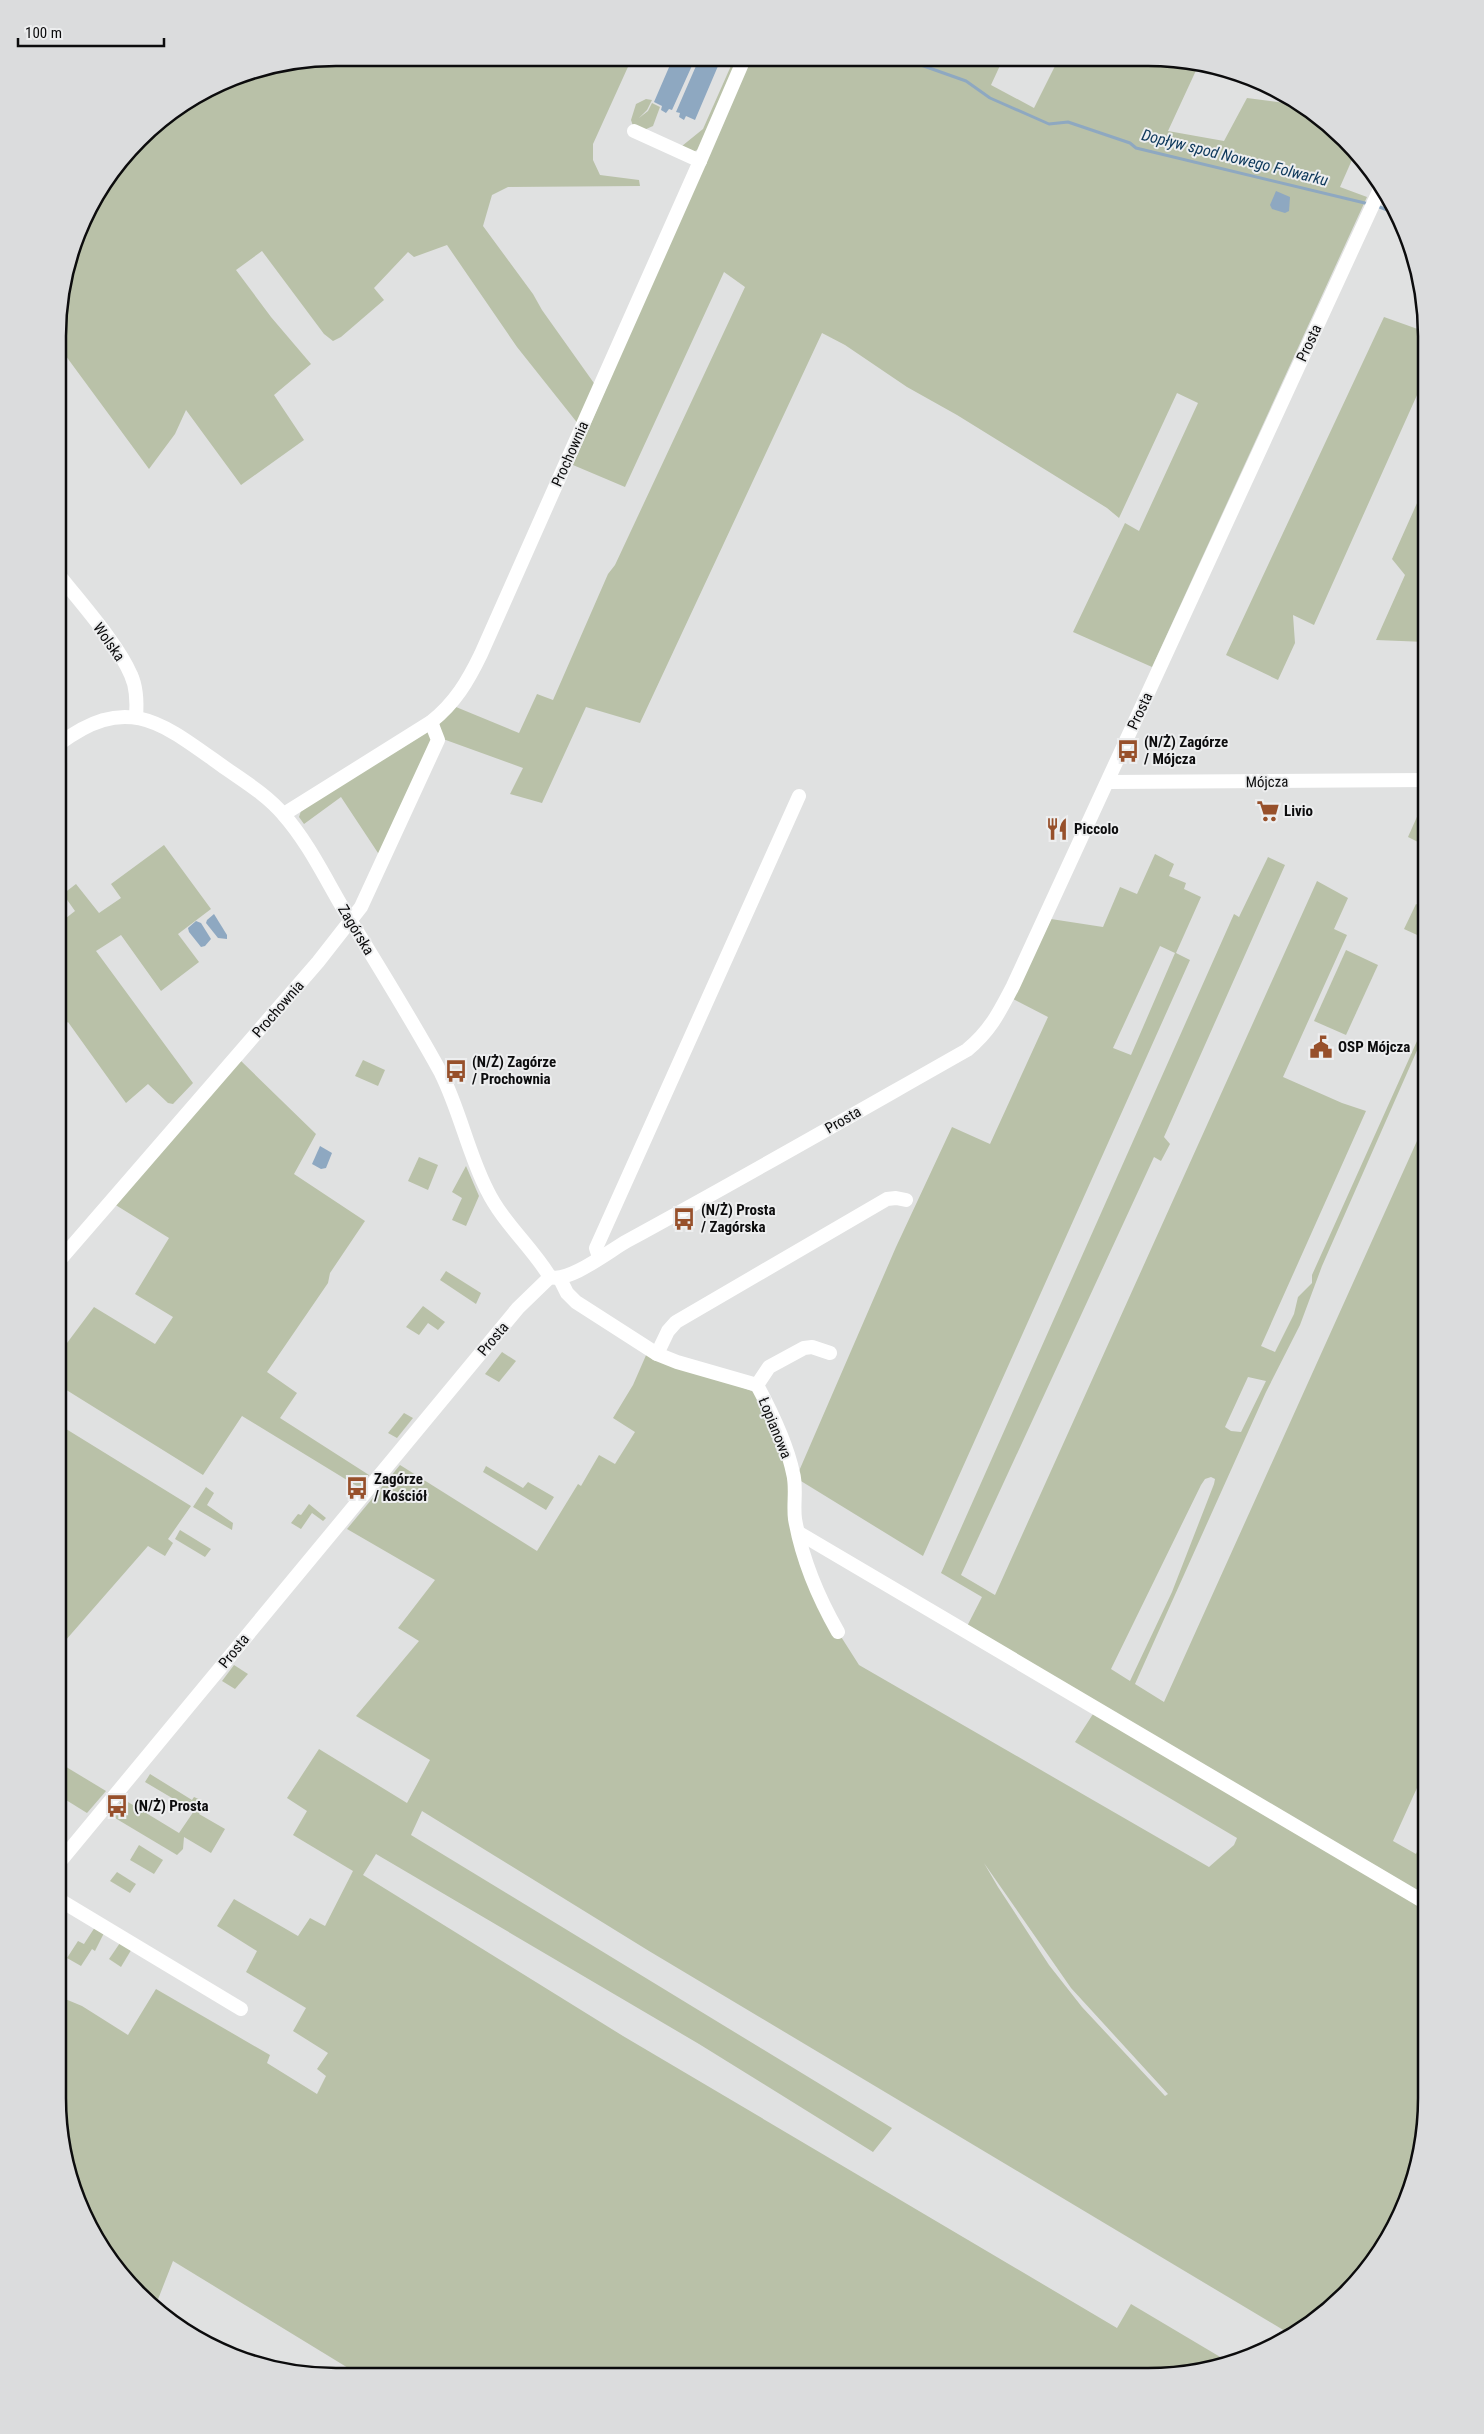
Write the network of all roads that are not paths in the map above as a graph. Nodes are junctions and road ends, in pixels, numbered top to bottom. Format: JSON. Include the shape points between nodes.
{"nodes":[{"id":1,"x":741,"y":66,"type":"edge"},
{"id":2,"x":634,"y":132,"type":"dead end"},
{"id":3,"x":700,"y":161,"type":"junction"},
{"id":4,"x":1375,"y":199,"type":"edge"},
{"id":5,"x":66,"y":583,"type":"edge"},
{"id":6,"x":136,"y":717,"type":"junction"},
{"id":7,"x":432,"y":722,"type":"junction"},
{"id":8,"x":66,"y":739,"type":"edge"},
{"id":9,"x":1418,"y":780,"type":"edge"},
{"id":10,"x":1108,"y":782,"type":"junction"},
{"id":11,"x":798,"y":796,"type":"dead end"},
{"id":12,"x":284,"y":814,"type":"junction"},
{"id":13,"x":350,"y":921,"type":"junction"},
{"id":14,"x":906,"y":1200,"type":"dead end"},
{"id":15,"x":66,"y":1253,"type":"edge"},
{"id":16,"x":600,"y":1257,"type":"junction"},
{"id":17,"x":555,"y":1278,"type":"junction"},
{"id":18,"x":830,"y":1353,"type":"dead end"},
{"id":19,"x":657,"y":1354,"type":"junction"},
{"id":20,"x":757,"y":1385,"type":"junction"},
{"id":21,"x":799,"y":1533,"type":"junction"},
{"id":22,"x":838,"y":1632,"type":"dead end"},
{"id":23,"x":66,"y":1854,"type":"edge"},
{"id":24,"x":1418,"y":1898,"type":"edge"},
{"id":25,"x":66,"y":1904,"type":"edge"},
{"id":26,"x":241,"y":2009,"type":"dead end"}],
"edges":[{"from":1,"to":3,"type":"street","name":"Prochownia"},
{"from":2,"to":3,"type":"street"},
{"from":3,"to":7,"type":"street","name":"Prochownia","via":[[472,673],[456,699]]},
{"from":4,"to":10,"type":"street","name":"Prosta"},
{"from":5,"to":6,"type":"street","name":"Wolska","via":[[116,649],[132,676]]},
{"from":6,"to":8,"type":"street","name":"Zagórska","via":[[101,720]]},
{"from":6,"to":12,"type":"street","name":"Zagórska","via":[[175,733]]},
{"from":7,"to":12,"type":"street","name":"Prochownia"},
{"from":7,"to":13,"type":"street","name":"Prochownia","via":[[438,740],[361,907]]},
{"from":9,"to":10,"type":"street","name":"Mójcza"},
{"from":10,"to":16,"type":"street","name":"Prosta","via":[[1013,986],[984,1036],[967,1050]]},
{"from":11,"to":16,"type":"street","via":[[596,1248]]},
{"from":12,"to":13,"type":"street","name":"Zagórska"},
{"from":13,"to":15,"type":"street","name":"Prochownia"},
{"from":13,"to":17,"type":"street","name":"Zagórska","via":[[441,1073],[487,1192],[512,1230]]},
{"from":14,"to":19,"type":"street","via":[[887,1200],[676,1322]]},
{"from":16,"to":17,"type":"street","name":"Prosta"},
{"from":17,"to":19,"type":"street","name":"Łopianowa","via":[[576,1302]]},
{"from":17,"to":23,"type":"street","name":"Prosta","via":[[518,1308]]},
{"from":18,"to":20,"type":"street","via":[[804,1348],[769,1367]]},
{"from":19,"to":20,"type":"street","name":"Łopianowa"},
{"from":20,"to":21,"type":"street","name":"Łopianowa","via":[[794,1474]]},
{"from":21,"to":22,"type":"street","name":"Łopianowa","via":[[810,1574]]},
{"from":21,"to":24,"type":"street"},
{"from":25,"to":26,"type":"street"}]}
